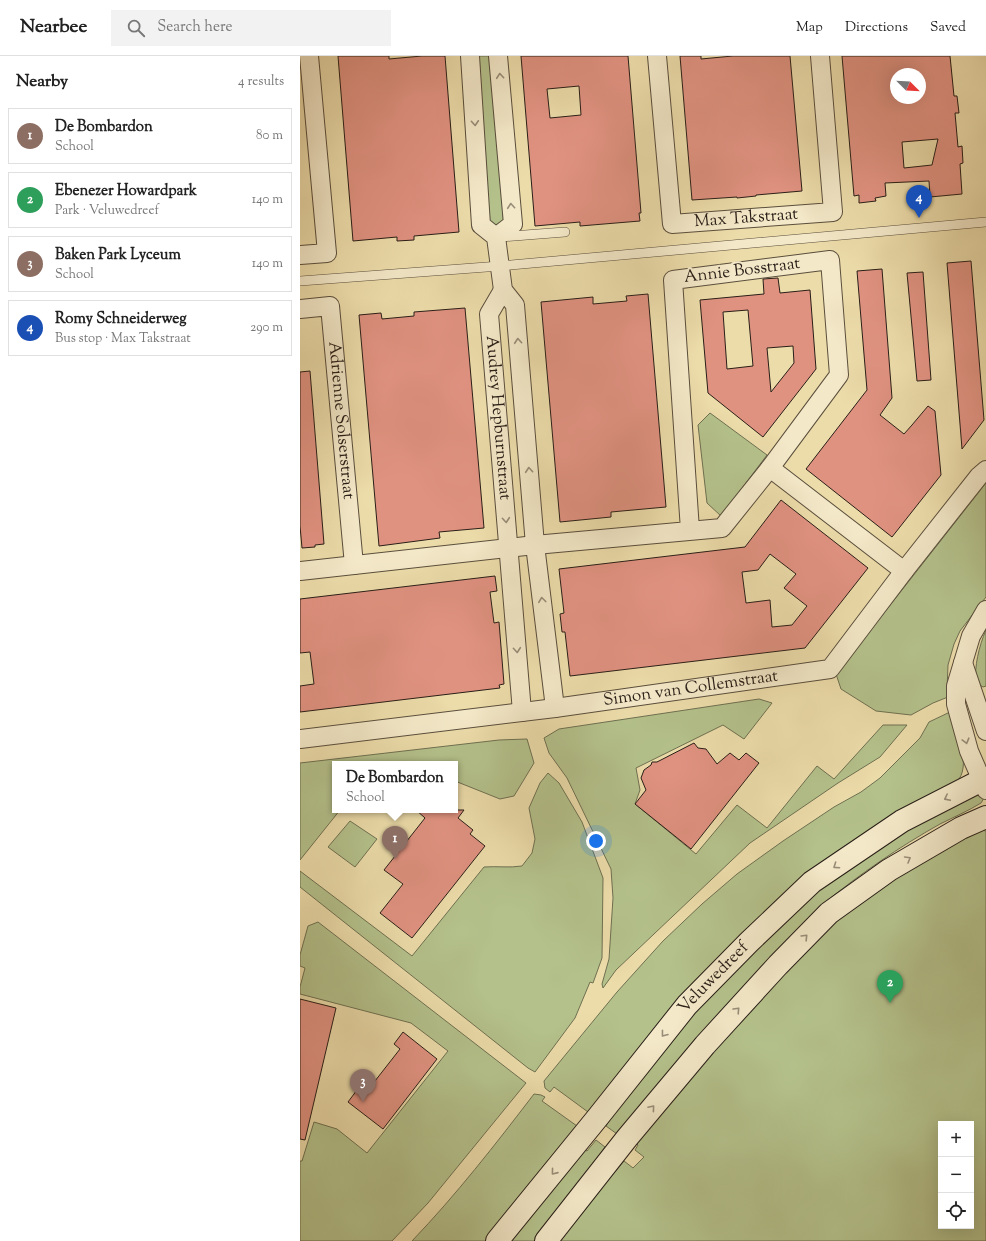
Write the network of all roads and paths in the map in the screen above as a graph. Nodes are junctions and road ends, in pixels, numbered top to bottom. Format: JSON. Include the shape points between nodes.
{"nodes":[{"id":1,"x":309,"y":56,"type":"edge"},
{"id":2,"x":470,"y":56,"type":"edge"},
{"id":3,"x":498,"y":56,"type":"edge"},
{"id":4,"x":657,"y":56,"type":"edge"},
{"id":5,"x":820,"y":56,"type":"edge"},
{"id":6,"x":986,"y":222,"type":"edge"},
{"id":7,"x":564,"y":232,"type":"dead end"},
{"id":8,"x":496,"y":237,"type":"junction"},
{"id":9,"x":300,"y":255,"type":"edge"},
{"id":10,"x":500,"y":266,"type":"junction"},
{"id":11,"x":300,"y":281,"type":"edge"},
{"id":12,"x":503,"y":290,"type":"junction"},
{"id":13,"x":300,"y":309,"type":"edge"},
{"id":14,"x":770,"y":468,"type":"junction"},
{"id":15,"x":986,"y":470,"type":"edge"},
{"id":16,"x":690,"y":530,"type":"junction"},
{"id":17,"x":535,"y":545,"type":"junction"},
{"id":18,"x":509,"y":549,"type":"junction"},
{"id":19,"x":354,"y":564,"type":"junction"},
{"id":20,"x":300,"y":571,"type":"edge"},
{"id":21,"x":904,"y":571,"type":"junction"},
{"id":22,"x":986,"y":610,"type":"edge"},
{"id":23,"x":963,"y":663,"type":"junction"},
{"id":24,"x":555,"y":708,"type":"junction"},
{"id":25,"x":522,"y":712,"type":"junction"},
{"id":26,"x":986,"y":731,"type":"edge"},
{"id":27,"x":300,"y":739,"type":"edge"},
{"id":28,"x":984,"y":782,"type":"edge"},
{"id":29,"x":986,"y":817,"type":"edge"},
{"id":30,"x":497,"y":1241,"type":"edge"},
{"id":31,"x":546,"y":1241,"type":"edge"}],
"edges":[{"from":1,"to":9,"type":"street","via":[[327,253]]},
{"from":2,"to":8,"type":"street","one_way":true,"via":[[481,225]]},
{"from":8,"to":3,"type":"street","one_way":true,"via":[[513,224]]},
{"from":4,"to":5,"type":"street","name":"Max Takstraat","via":[[672,224],[833,212]]},
{"from":6,"to":10,"type":"lane"},
{"from":7,"to":8,"type":"lane"},
{"from":8,"to":10,"type":"street"},
{"from":10,"to":11,"type":"lane"},
{"from":10,"to":12,"type":"street"},
{"from":17,"to":12,"type":"street","name":"Audrey Hepburnstraat","one_way":true,"via":[[515,305]]},
{"from":12,"to":18,"type":"street","name":"Audrey Hepburnstraat","one_way":true,"via":[[489,314]]},
{"from":13,"to":19,"type":"street","name":"Adrienne Solserstraat","via":[[330,306]]},
{"from":14,"to":16,"type":"street","name":"Annie Bosstraat","via":[[722,528]]},
{"from":14,"to":16,"type":"street","name":"Annie Bosstraat","via":[[839,375],[830,260],[673,280]]},
{"from":14,"to":21,"type":"street"},
{"from":15,"to":21,"type":"street","name":"Simon van Collemstraat"},
{"from":16,"to":17,"type":"street","name":"Annie Bosstraat"},
{"from":17,"to":18,"type":"street"},
{"from":24,"to":17,"type":"street","name":"Audrey Hepburnstraat","one_way":true},
{"from":18,"to":19,"type":"street"},
{"from":18,"to":25,"type":"street","name":"Audrey Hepburnstraat","one_way":true},
{"from":19,"to":20,"type":"street"},
{"from":21,"to":24,"type":"street","name":"Simon van Collemstraat","via":[[830,669]]},
{"from":22,"to":23,"type":"street","via":[[971,636]]},
{"from":23,"to":26,"type":"street"},
{"from":23,"to":28,"type":"street","one_way":true,"via":[[956,686],[956,704],[969,751]]},
{"from":24,"to":25,"type":"street","name":"Simon van Collemstraat"},
{"from":25,"to":27,"type":"street","name":"Simon van Collemstraat"},
{"from":28,"to":30,"type":"main road","name":"Veluwedreef","one_way":true,"via":[[902,821],[812,882],[687,1005]]},
{"from":31,"to":29,"type":"main road","one_way":true,"via":[[705,1045],[829,913],[889,870]]}]}
